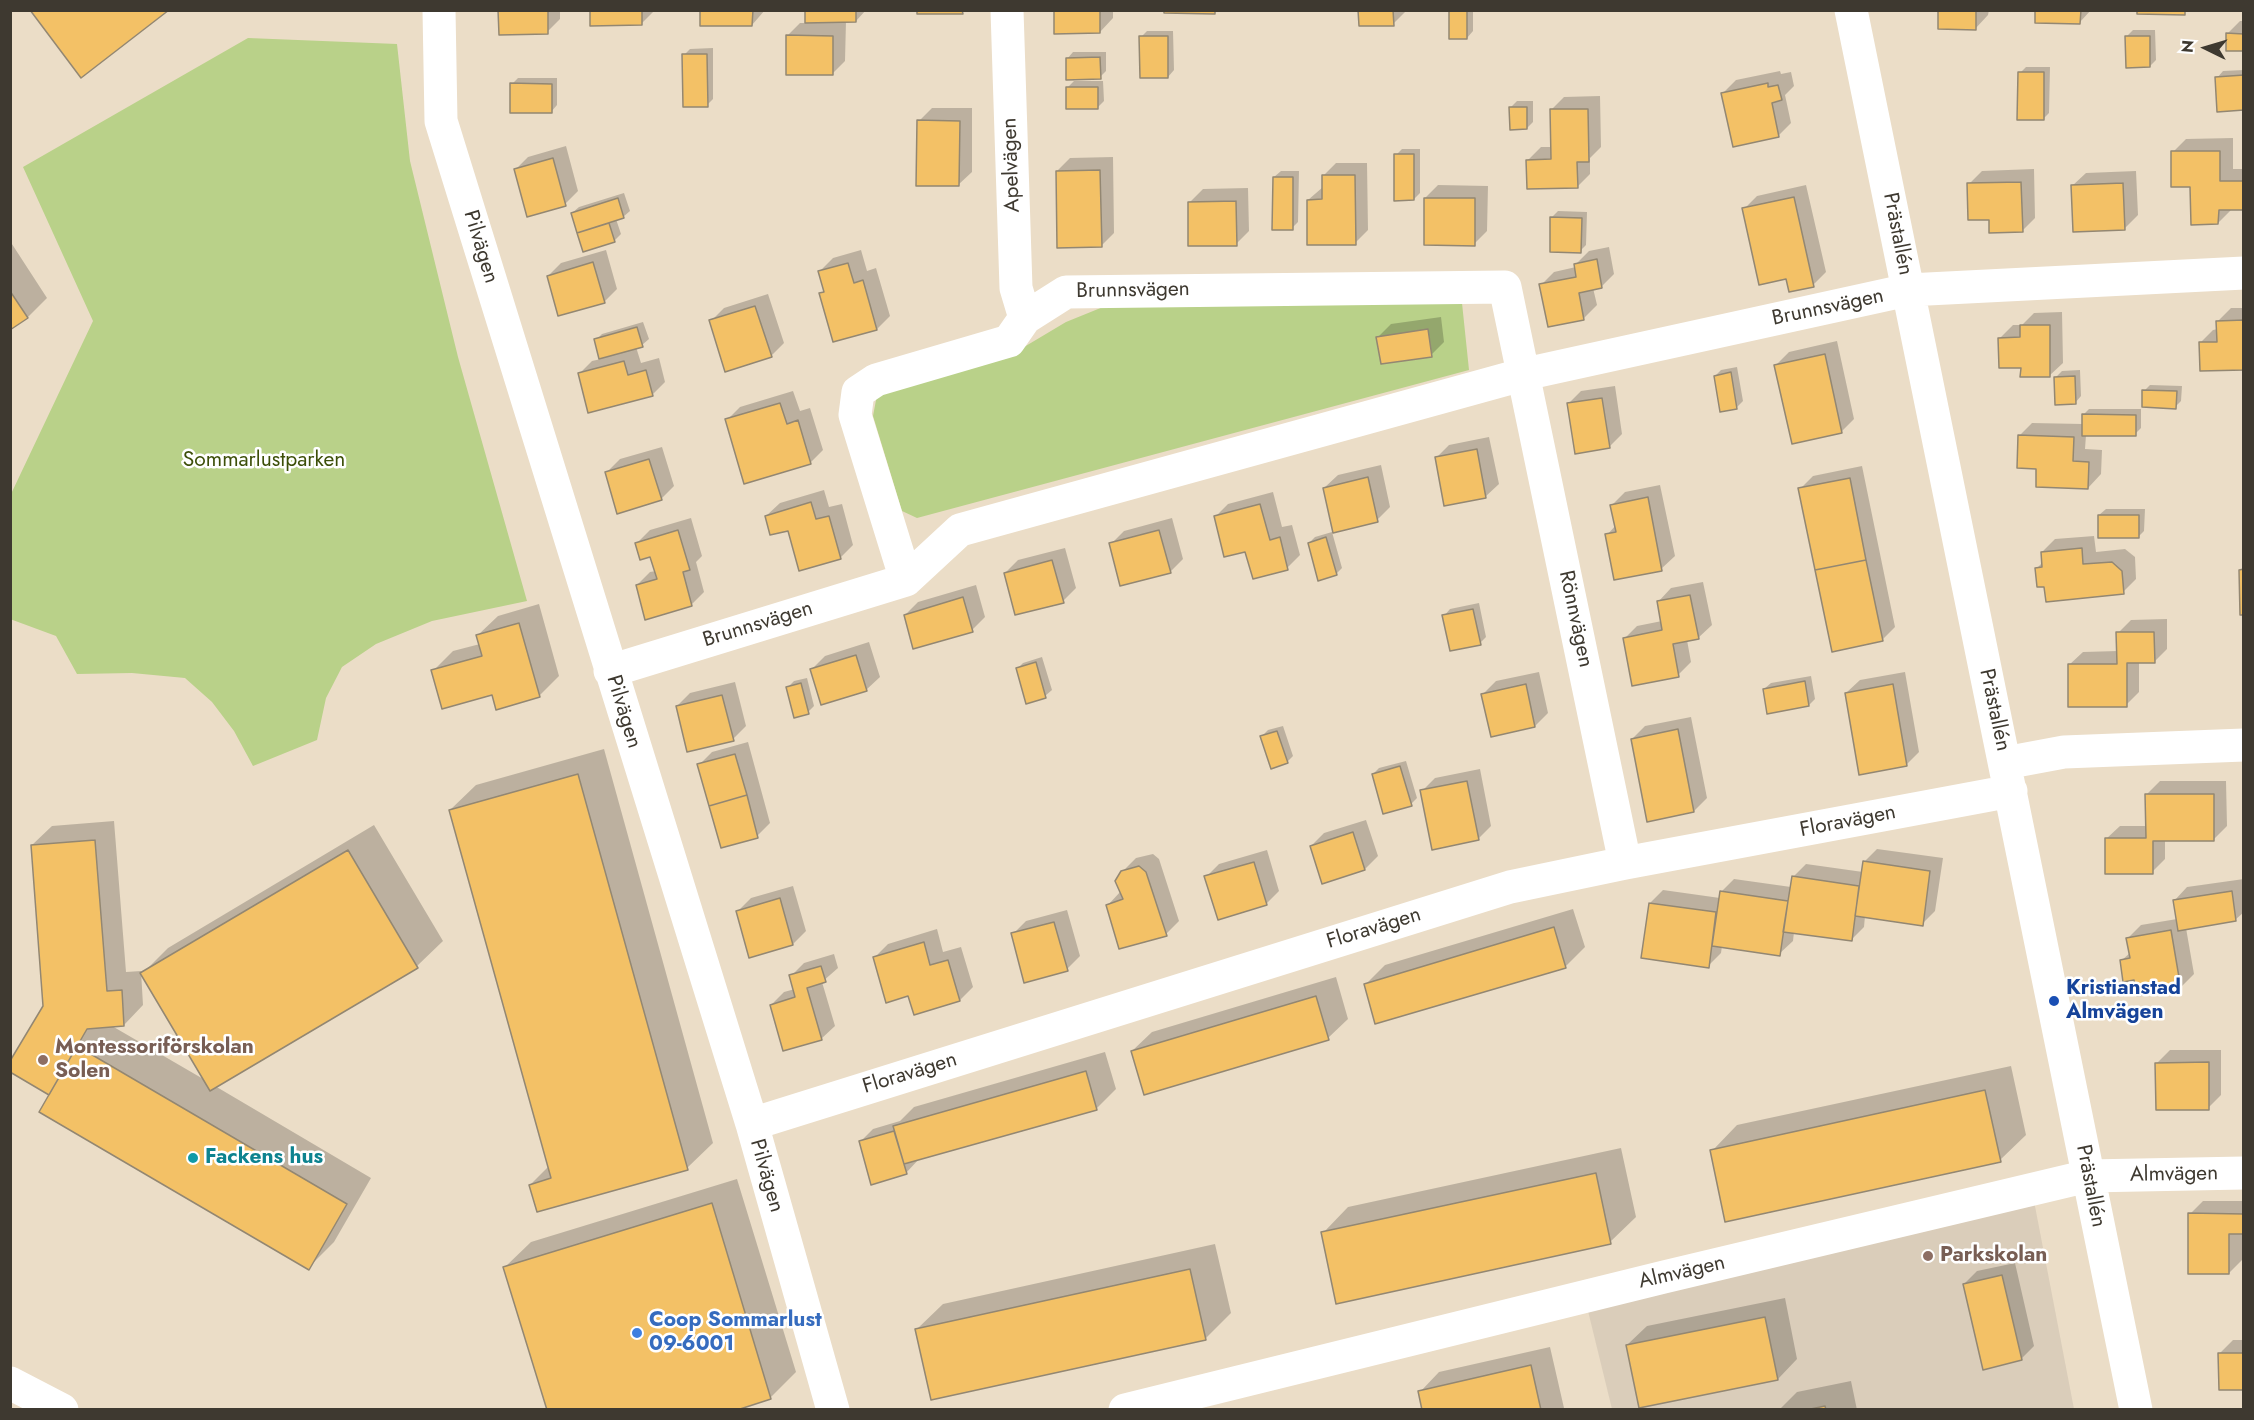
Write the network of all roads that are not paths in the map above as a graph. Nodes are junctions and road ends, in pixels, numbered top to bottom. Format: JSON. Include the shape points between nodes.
{"nodes":[{"id":1,"x":439,"y":10,"type":"edge"},
{"id":2,"x":1007,"y":10,"type":"edge"},
{"id":3,"x":1851,"y":10,"type":"edge"},
{"id":4,"x":2244,"y":273,"type":"edge"},
{"id":5,"x":1908,"y":290,"type":"junction"},
{"id":6,"x":1025,"y":318,"type":"junction"},
{"id":7,"x":1525,"y":374,"type":"junction"},
{"id":8,"x":906,"y":580,"type":"junction"},
{"id":9,"x":610,"y":671,"type":"junction"},
{"id":10,"x":2244,"y":745,"type":"edge"},
{"id":11,"x":2008,"y":777,"type":"junction"},
{"id":12,"x":1625,"y":863,"type":"junction"},
{"id":13,"x":752,"y":1124,"type":"junction"},
{"id":14,"x":2244,"y":1173,"type":"edge"},
{"id":15,"x":2088,"y":1176,"type":"junction"},
{"id":16,"x":10,"y":1383,"type":"edge"},
{"id":17,"x":62,"y":1410,"type":"edge"},
{"id":18,"x":833,"y":1410,"type":"edge"},
{"id":19,"x":1125,"y":1410,"type":"edge"},
{"id":20,"x":2136,"y":1410,"type":"edge"}],
"edges":[{"from":1,"to":9,"type":"street","name":"Pilvägen","via":[[441,121]]},
{"from":2,"to":6,"type":"street","name":"Apelvägen","via":[[1016,288]]},
{"from":3,"to":5,"type":"street","name":"Prästallén"},
{"from":4,"to":5,"type":"street","name":"Brunnsvägen"},
{"from":5,"to":7,"type":"street","name":"Brunnsvägen"},
{"from":5,"to":11,"type":"street","name":"Prästallén"},
{"from":6,"to":7,"type":"street","name":"Brunnsvägen","via":[[1066,292],[1505,287]]},
{"from":6,"to":8,"type":"street","name":"Brunnsvägen","via":[[1009,341],[876,380],[858,392],[855,415]]},
{"from":7,"to":8,"type":"street","name":"Brunnsvägen","via":[[960,530]]},
{"from":7,"to":12,"type":"street","name":"Rönnvägen"},
{"from":8,"to":9,"type":"street","name":"Brunnsvägen"},
{"from":9,"to":13,"type":"street","name":"Pilvägen"},
{"from":10,"to":11,"type":"street","name":"Floravägen","via":[[2064,752]]},
{"from":11,"to":12,"type":"street","name":"Floravägen"},
{"from":11,"to":15,"type":"street","name":"Prästallén"},
{"from":12,"to":13,"type":"street","name":"Floravägen","via":[[1510,887]]},
{"from":13,"to":18,"type":"street","name":"Pilvägen"},
{"from":14,"to":15,"type":"street","name":"Almvägen"},
{"from":15,"to":19,"type":"street","name":"Almvägen"},
{"from":15,"to":20,"type":"street","name":"Prästallén"},
{"from":16,"to":17,"type":"street"}]}
